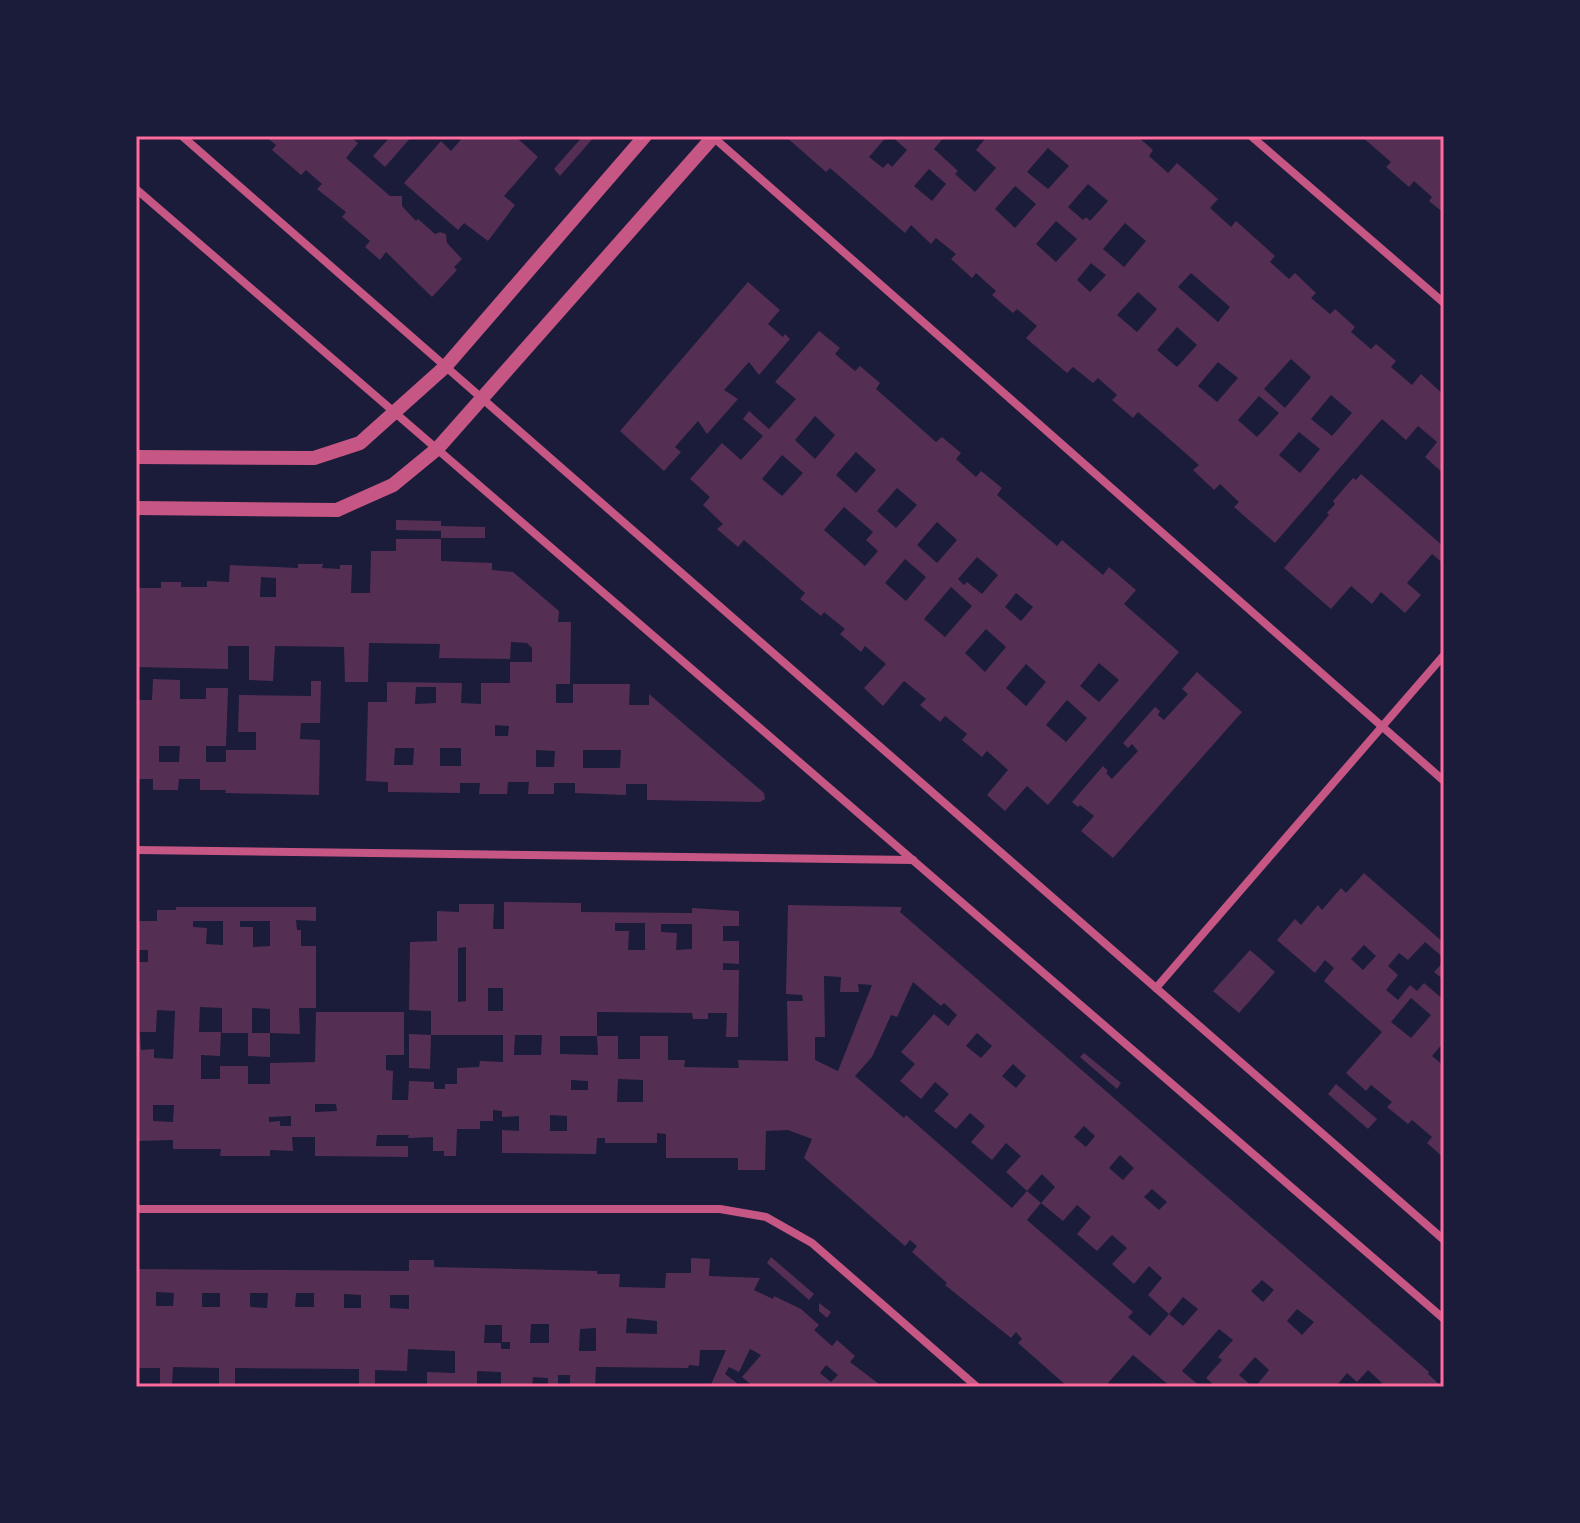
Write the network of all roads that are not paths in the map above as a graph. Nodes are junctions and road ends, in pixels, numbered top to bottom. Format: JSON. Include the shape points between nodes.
{"nodes":[{"id":1,"x":182,"y":136,"type":"edge"},
{"id":2,"x":645,"y":136,"type":"edge"},
{"id":3,"x":713,"y":136,"type":"edge"},
{"id":4,"x":1251,"y":136,"type":"edge"},
{"id":5,"x":136,"y":189,"type":"edge"},
{"id":6,"x":1444,"y":303,"type":"edge"},
{"id":7,"x":446,"y":366,"type":"junction"},
{"id":8,"x":482,"y":398,"type":"junction"},
{"id":9,"x":396,"y":413,"type":"junction"},
{"id":10,"x":438,"y":448,"type":"junction"},
{"id":11,"x":136,"y":457,"type":"edge"},
{"id":12,"x":136,"y":508,"type":"edge"},
{"id":13,"x":1444,"y":655,"type":"edge"},
{"id":14,"x":1382,"y":727,"type":"junction"},
{"id":15,"x":1444,"y":781,"type":"edge"},
{"id":16,"x":136,"y":850,"type":"edge"},
{"id":17,"x":914,"y":860,"type":"junction"},
{"id":18,"x":1156,"y":988,"type":"junction"},
{"id":19,"x":136,"y":1209,"type":"edge"},
{"id":20,"x":1444,"y":1240,"type":"edge"},
{"id":21,"x":1444,"y":1319,"type":"edge"},
{"id":22,"x":977,"y":1387,"type":"edge"}],
"edges":[{"from":1,"to":7,"type":"street"},
{"from":2,"to":7,"type":"street"},
{"from":3,"to":8,"type":"street"},
{"from":3,"to":14,"type":"street"},
{"from":4,"to":6,"type":"street"},
{"from":5,"to":9,"type":"street"},
{"from":7,"to":8,"type":"street"},
{"from":7,"to":9,"type":"street"},
{"from":8,"to":10,"type":"street"},
{"from":8,"to":18,"type":"street"},
{"from":9,"to":10,"type":"street"},
{"from":9,"to":11,"type":"street","via":[[360,443],[314,458]]},
{"from":10,"to":12,"type":"street","via":[[393,485],[337,510]]},
{"from":10,"to":17,"type":"street"},
{"from":13,"to":14,"type":"street"},
{"from":14,"to":15,"type":"street"},
{"from":14,"to":18,"type":"street"},
{"from":16,"to":17,"type":"street"},
{"from":17,"to":21,"type":"street"},
{"from":18,"to":20,"type":"street"},
{"from":19,"to":22,"type":"street","via":[[743,1211],[766,1217],[812,1243]]}]}
